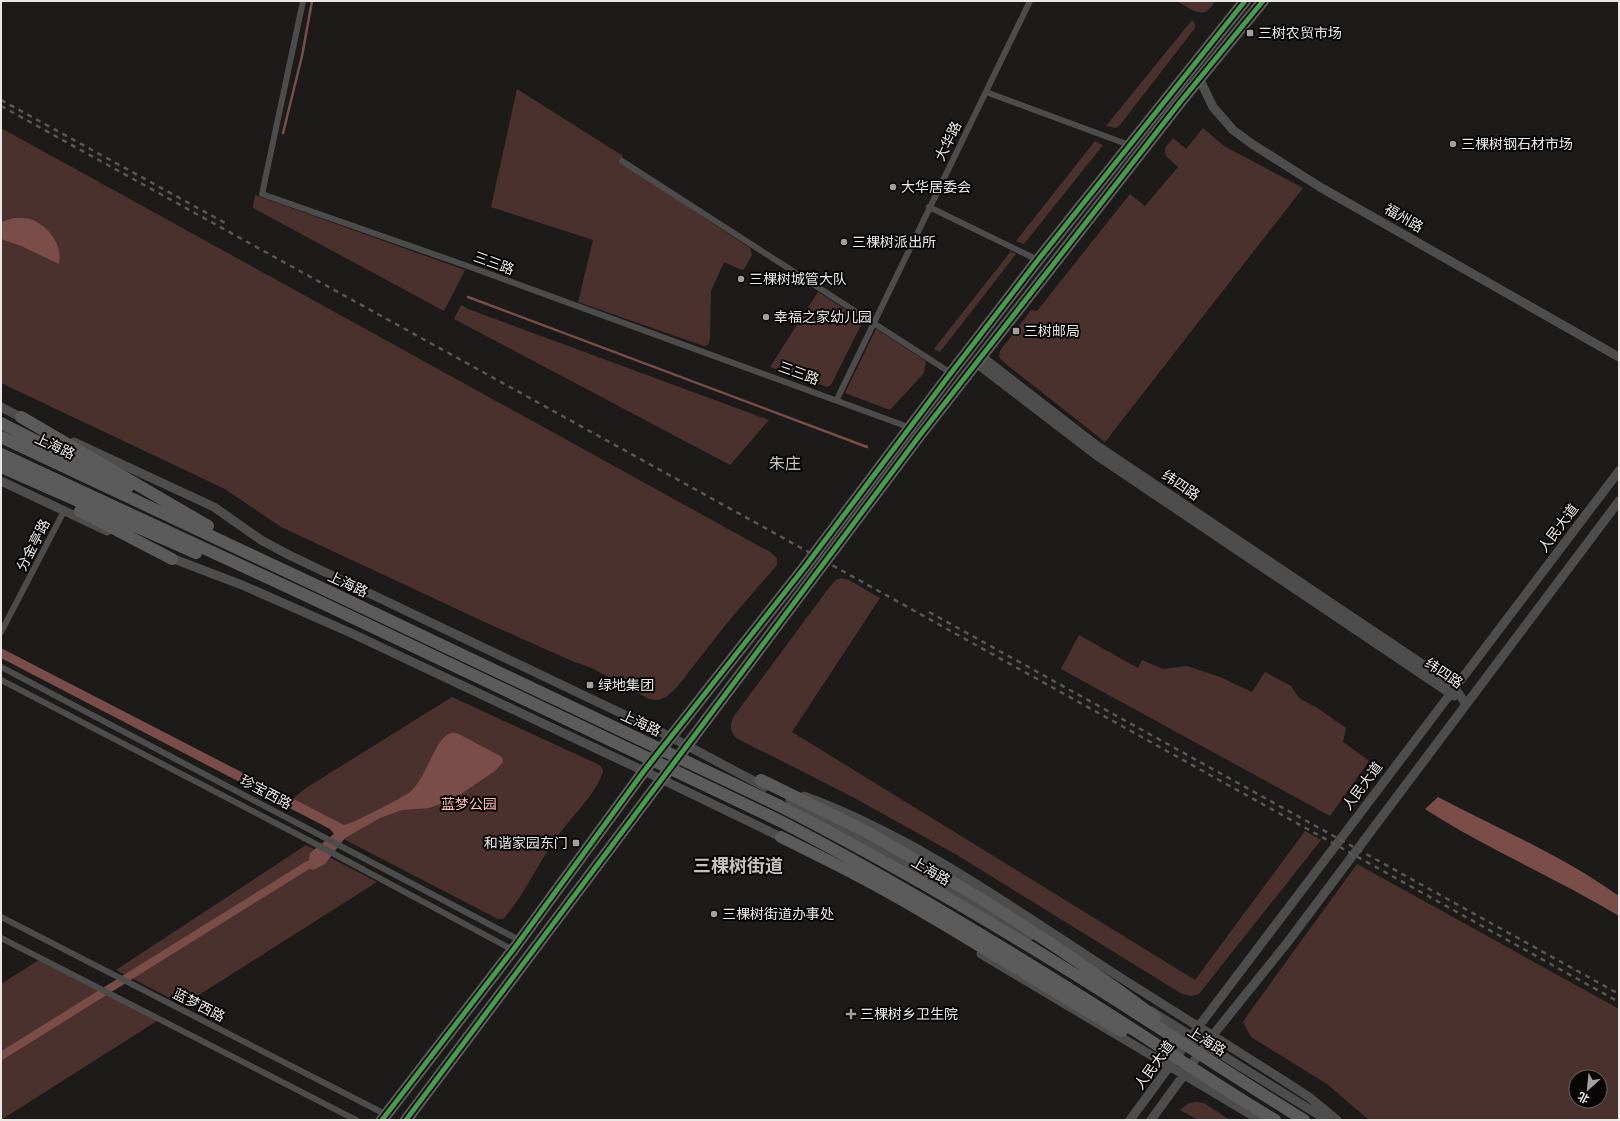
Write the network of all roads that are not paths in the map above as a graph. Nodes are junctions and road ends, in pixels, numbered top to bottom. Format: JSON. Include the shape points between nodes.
{"nodes":[{"id":1,"x":303,"y":1,"type":"edge"},
{"id":2,"x":1030,"y":1,"type":"edge"},
{"id":3,"x":1246,"y":1,"type":"edge"},
{"id":4,"x":1263,"y":1,"type":"edge"},
{"id":5,"x":1199,"y":78,"type":"junction"},
{"id":6,"x":986,"y":92,"type":"junction"},
{"id":7,"x":1130,"y":145,"type":"junction"},
{"id":8,"x":1142,"y":150,"type":"junction"},
{"id":9,"x":622,"y":161,"type":"dead end"},
{"id":10,"x":929,"y":207,"type":"junction"},
{"id":11,"x":1038,"y":260,"type":"junction"},
{"id":12,"x":873,"y":322,"type":"junction"},
{"id":13,"x":1619,"y":357,"type":"edge"},
{"id":14,"x":979,"y":360,"type":"junction"},
{"id":15,"x":951,"y":372,"type":"junction"},
{"id":16,"x":837,"y":399,"type":"junction"},
{"id":17,"x":1,"y":407,"type":"edge"},
{"id":18,"x":21,"y":418,"type":"junction"},
{"id":19,"x":1,"y":423,"type":"edge"},
{"id":20,"x":903,"y":425,"type":"dead end"},
{"id":21,"x":1,"y":437,"type":"edge"},
{"id":22,"x":1,"y":454,"type":"edge"},
{"id":23,"x":1,"y":467,"type":"edge"},
{"id":24,"x":1,"y":470,"type":"edge"},
{"id":25,"x":1619,"y":471,"type":"edge"},
{"id":26,"x":1,"y":481,"type":"edge"},
{"id":27,"x":1619,"y":501,"type":"edge"},
{"id":28,"x":64,"y":511,"type":"junction"},
{"id":29,"x":197,"y":521,"type":"junction"},
{"id":30,"x":172,"y":559,"type":"junction"},
{"id":31,"x":271,"y":564,"type":"junction"},
{"id":32,"x":270,"y":579,"type":"junction"},
{"id":33,"x":1,"y":632,"type":"edge"},
{"id":34,"x":1,"y":667,"type":"edge"},
{"id":35,"x":1,"y":680,"type":"edge"},
{"id":36,"x":1453,"y":690,"type":"junction"},
{"id":37,"x":1466,"y":704,"type":"junction"},
{"id":38,"x":672,"y":737,"type":"junction"},
{"id":39,"x":688,"y":745,"type":"junction"},
{"id":40,"x":700,"y":751,"type":"junction"},
{"id":41,"x":644,"y":771,"type":"junction"},
{"id":42,"x":663,"y":780,"type":"junction"},
{"id":43,"x":761,"y":780,"type":"junction"},
{"id":44,"x":781,"y":837,"type":"junction"},
{"id":45,"x":1,"y":917,"type":"edge"},
{"id":46,"x":1,"y":938,"type":"edge"},
{"id":47,"x":516,"y":945,"type":"junction"},
{"id":48,"x":1199,"y":1026,"type":"junction"},
{"id":49,"x":1213,"y":1035,"type":"junction"},
{"id":50,"x":1192,"y":1036,"type":"junction"},
{"id":51,"x":1206,"y":1044,"type":"junction"},
{"id":52,"x":1170,"y":1067,"type":"junction"},
{"id":53,"x":1184,"y":1075,"type":"junction"},
{"id":54,"x":1250,"y":1105,"type":"junction"},
{"id":55,"x":384,"y":1117,"type":"edge"},
{"id":56,"x":1302,"y":1118,"type":"edge"},
{"id":57,"x":356,"y":1120,"type":"edge"},
{"id":58,"x":406,"y":1120,"type":"edge"},
{"id":59,"x":1130,"y":1120,"type":"edge"},
{"id":60,"x":1151,"y":1120,"type":"edge"},
{"id":61,"x":1260,"y":1120,"type":"edge"},
{"id":62,"x":1275,"y":1120,"type":"edge"},
{"id":63,"x":1327,"y":1120,"type":"edge"},
{"id":64,"x":1337,"y":1120,"type":"edge"}],
"edges":[{"from":1,"to":16,"type":"street","name":"三三路","via":[[262,194]]},
{"from":2,"to":6,"type":"street","name":"大华路"},
{"from":3,"to":7,"type":"highway"},
{"from":4,"to":5,"type":"highway"},
{"from":5,"to":8,"type":"highway"},
{"from":5,"to":13,"type":"street","name":"福州路","via":[[1213,107],[1233,130],[1252,144],[1320,187]]},
{"from":6,"to":7,"type":"street"},
{"from":6,"to":10,"type":"street","name":"大华路"},
{"from":7,"to":8,"type":"street"},
{"from":7,"to":11,"type":"highway"},
{"from":8,"to":14,"type":"highway"},
{"from":9,"to":12,"type":"street"},
{"from":10,"to":11,"type":"street"},
{"from":10,"to":12,"type":"street","name":"大华路"},
{"from":11,"to":15,"type":"highway"},
{"from":12,"to":15,"type":"street"},
{"from":12,"to":16,"type":"street","name":"大华路"},
{"from":14,"to":36,"type":"street","name":"纬四路","via":[[1096,455]]},
{"from":14,"to":39,"type":"highway"},
{"from":15,"to":38,"type":"highway","via":[[804,568]]},
{"from":16,"to":20,"type":"street","name":"三三路"},
{"from":17,"to":18,"type":"street","name":"上海路"},
{"from":18,"to":29,"type":"highway"},
{"from":18,"to":38,"type":"street","name":"上海路","via":[[214,507],[261,540],[289,555]]},
{"from":19,"to":29,"type":"highway"},
{"from":21,"to":31,"type":"highway","name":"上海路"},
{"from":22,"to":32,"type":"highway","name":"上海路"},
{"from":23,"to":32,"type":"highway","via":[[181,547]]},
{"from":24,"to":30,"type":"highway"},
{"from":25,"to":36,"type":"street","name":"人民大道"},
{"from":26,"to":28,"type":"street"},
{"from":27,"to":37,"type":"street"},
{"from":28,"to":30,"type":"street"},
{"from":28,"to":33,"type":"street","name":"分金亭路"},
{"from":29,"to":31,"type":"highway","via":[[252,549]]},
{"from":30,"to":41,"type":"street","via":[[290,605]]},
{"from":31,"to":56,"type":"highway","name":"上海路","bridge":true,"via":[[839,836],[1049,959]]},
{"from":32,"to":54,"type":"highway","name":"上海路","bridge":true,"via":[[834,849],[1046,974]]},
{"from":34,"to":47,"type":"street","name":"珍宝西路","via":[[344,847]]},
{"from":35,"to":47,"type":"street","name":"珍宝西路"},
{"from":36,"to":37,"type":"street","name":"纬四路"},
{"from":36,"to":48,"type":"street","name":"人民大道"},
{"from":37,"to":49,"type":"street","via":[[1287,943]]},
{"from":38,"to":39,"type":"street","name":"上海路"},
{"from":38,"to":41,"type":"highway"},
{"from":39,"to":40,"type":"street","name":"上海路"},
{"from":39,"to":42,"type":"highway"},
{"from":40,"to":43,"type":"street","name":"上海路"},
{"from":40,"to":50,"type":"street","name":"上海路","via":[[954,890]]},
{"from":41,"to":42,"type":"street"},
{"from":41,"to":47,"type":"highway"},
{"from":42,"to":44,"type":"street"},
{"from":42,"to":58,"type":"highway"},
{"from":43,"to":48,"type":"street","name":"上海路","via":[[831,806],[872,825],[967,878]]},
{"from":43,"to":56,"type":"highway","bridge":true,"via":[[867,832],[980,898],[1097,973],[1157,1018],[1238,1070]]},
{"from":44,"to":52,"type":"street","via":[[952,935]]},
{"from":44,"to":54,"type":"highway","bridge":true,"via":[[882,888],[1080,1008]]},
{"from":45,"to":55,"type":"street","name":"蓝梦西路"},
{"from":46,"to":57,"type":"street"},
{"from":47,"to":55,"type":"highway"},
{"from":48,"to":49,"type":"street","name":"上海路"},
{"from":48,"to":50,"type":"street","name":"人民大道"},
{"from":49,"to":51,"type":"street"},
{"from":49,"to":64,"type":"street","name":"上海路","via":[[1309,1097]]},
{"from":50,"to":51,"type":"street","name":"上海路"},
{"from":50,"to":52,"type":"street","name":"人民大道"},
{"from":51,"to":53,"type":"street"},
{"from":51,"to":63,"type":"street","name":"上海路"},
{"from":52,"to":53,"type":"street"},
{"from":52,"to":59,"type":"street","name":"人民大道"},
{"from":53,"to":60,"type":"street"},
{"from":53,"to":61,"type":"street"},
{"from":54,"to":62,"type":"highway","name":"上海路","bridge":true}]}
